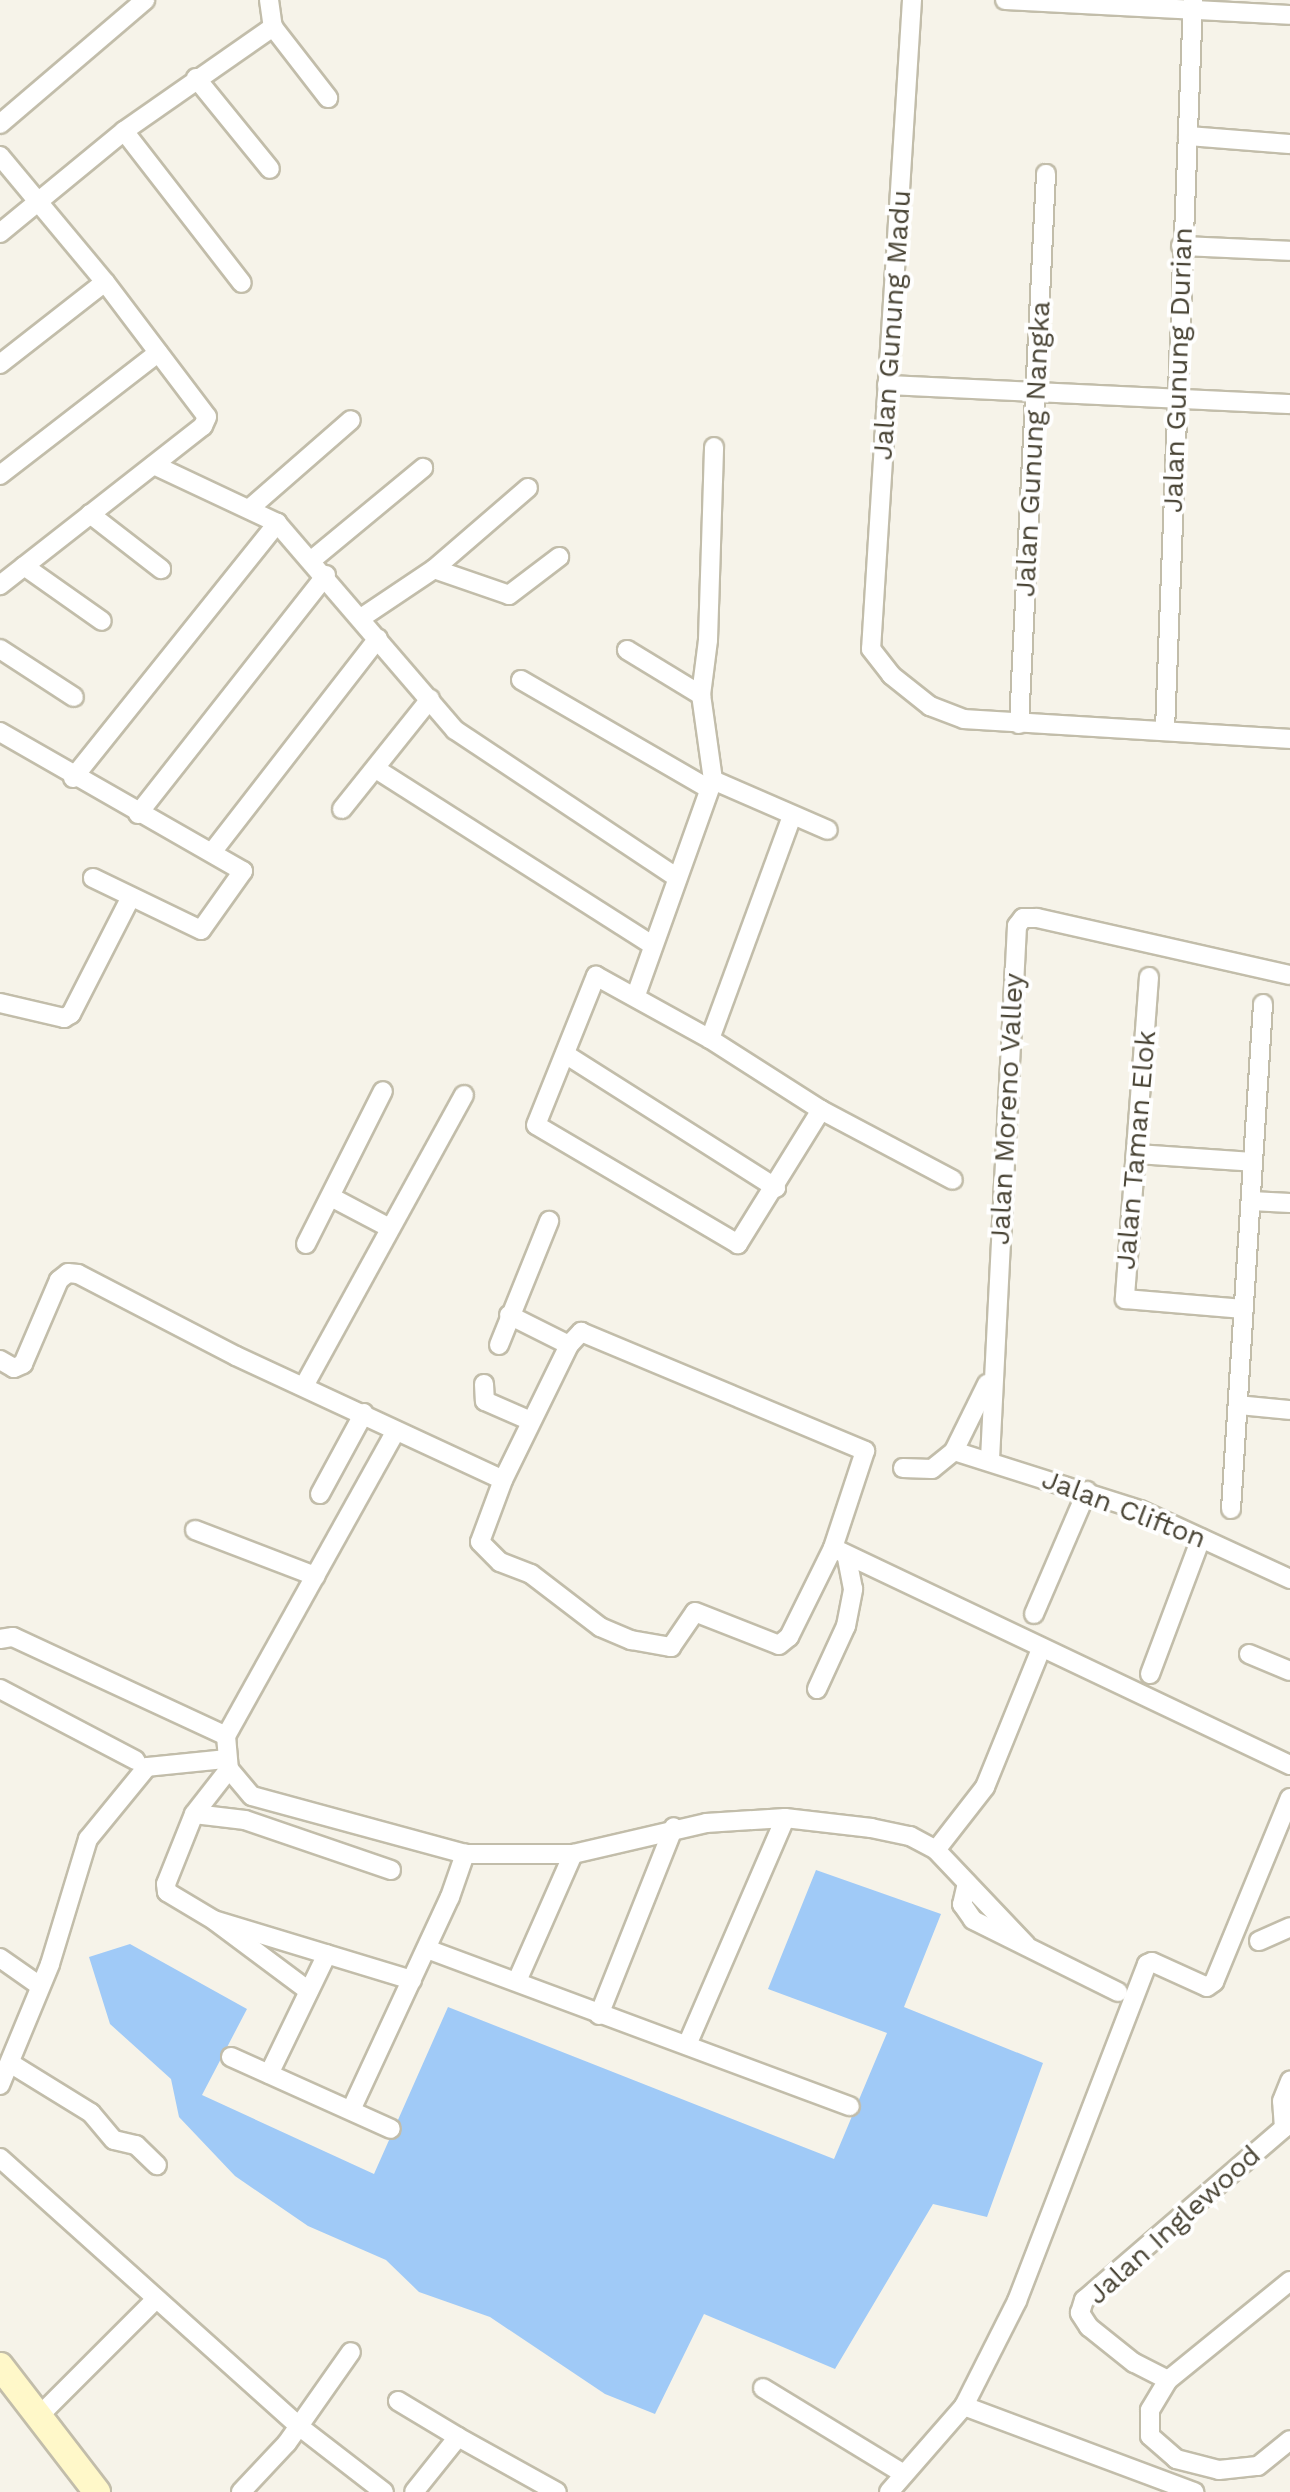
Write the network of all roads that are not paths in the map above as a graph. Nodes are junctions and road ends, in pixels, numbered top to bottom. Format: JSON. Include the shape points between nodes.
{"nodes":[{"id":1,"x":145,"y":0,"type":"edge"},
{"id":2,"x":269,"y":0,"type":"edge"},
{"id":3,"x":912,"y":0,"type":"edge"},
{"id":4,"x":1005,"y":0,"type":"edge"},
{"id":5,"x":1193,"y":5,"type":"edge"},
{"id":6,"x":1290,"y":15,"type":"edge"},
{"id":7,"x":273,"y":27,"type":"junction"},
{"id":8,"x":196,"y":78,"type":"junction"},
{"id":9,"x":328,"y":98,"type":"dead end"},
{"id":10,"x":0,"y":124,"type":"edge"},
{"id":11,"x":124,"y":131,"type":"junction"},
{"id":12,"x":1188,"y":136,"type":"junction"},
{"id":13,"x":1290,"y":144,"type":"edge"},
{"id":14,"x":0,"y":156,"type":"edge"},
{"id":15,"x":270,"y":169,"type":"dead end"},
{"id":16,"x":1046,"y":174,"type":"dead end"},
{"id":17,"x":40,"y":201,"type":"junction"},
{"id":18,"x":0,"y":233,"type":"edge"},
{"id":19,"x":1181,"y":246,"type":"junction"},
{"id":20,"x":1290,"y":251,"type":"edge"},
{"id":21,"x":105,"y":282,"type":"junction"},
{"id":22,"x":242,"y":283,"type":"dead end"},
{"id":23,"x":158,"y":353,"type":"junction"},
{"id":24,"x":0,"y":364,"type":"edge"},
{"id":25,"x":887,"y":385,"type":"junction"},
{"id":26,"x":1035,"y":392,"type":"junction"},
{"id":27,"x":1178,"y":399,"type":"junction"},
{"id":28,"x":1290,"y":404,"type":"edge"},
{"id":29,"x":351,"y":420,"type":"dead end"},
{"id":30,"x":714,"y":447,"type":"dead end"},
{"id":31,"x":154,"y":465,"type":"junction"},
{"id":32,"x":423,"y":468,"type":"dead end"},
{"id":33,"x":0,"y":475,"type":"edge"},
{"id":34,"x":528,"y":488,"type":"dead end"},
{"id":35,"x":249,"y":509,"type":"junction"},
{"id":36,"x":90,"y":514,"type":"junction"},
{"id":37,"x":277,"y":523,"type":"junction"},
{"id":38,"x":559,"y":557,"type":"dead end"},
{"id":39,"x":313,"y":559,"type":"junction"},
{"id":40,"x":24,"y":566,"type":"junction"},
{"id":41,"x":161,"y":569,"type":"dead end"},
{"id":42,"x":434,"y":569,"type":"junction"},
{"id":43,"x":326,"y":575,"type":"junction"},
{"id":44,"x":0,"y":585,"type":"edge"},
{"id":45,"x":361,"y":618,"type":"junction"},
{"id":46,"x":102,"y":621,"type":"dead end"},
{"id":47,"x":378,"y":638,"type":"junction"},
{"id":48,"x":0,"y":649,"type":"edge"},
{"id":49,"x":627,"y":650,"type":"dead end"},
{"id":50,"x":521,"y":680,"type":"dead end"},
{"id":51,"x":701,"y":695,"type":"junction"},
{"id":52,"x":74,"y":697,"type":"dead end"},
{"id":53,"x":430,"y":699,"type":"junction"},
{"id":54,"x":1019,"y":724,"type":"junction"},
{"id":55,"x":1165,"y":730,"type":"junction"},
{"id":56,"x":0,"y":732,"type":"edge"},
{"id":57,"x":1290,"y":739,"type":"edge"},
{"id":58,"x":376,"y":769,"type":"junction"},
{"id":59,"x":73,"y":778,"type":"junction"},
{"id":60,"x":711,"y":784,"type":"junction"},
{"id":61,"x":342,"y":809,"type":"dead end"},
{"id":62,"x":138,"y":814,"type":"junction"},
{"id":63,"x":792,"y":816,"type":"junction"},
{"id":64,"x":828,"y":830,"type":"dead end"},
{"id":65,"x":213,"y":851,"type":"junction"},
{"id":66,"x":676,"y":877,"type":"junction"},
{"id":67,"x":93,"y":878,"type":"dead end"},
{"id":68,"x":131,"y":897,"type":"junction"},
{"id":69,"x":652,"y":945,"type":"junction"},
{"id":70,"x":1290,"y":975,"type":"edge"},
{"id":71,"x":1149,"y":977,"type":"dead end"},
{"id":72,"x":636,"y":995,"type":"junction"},
{"id":73,"x":0,"y":1003,"type":"edge"},
{"id":74,"x":1263,"y":1004,"type":"dead end"},
{"id":75,"x":710,"y":1039,"type":"junction"},
{"id":76,"x":565,"y":1054,"type":"junction"},
{"id":77,"x":383,"y":1091,"type":"dead end"},
{"id":78,"x":464,"y":1095,"type":"dead end"},
{"id":79,"x":821,"y":1110,"type":"junction"},
{"id":80,"x":1137,"y":1154,"type":"junction"},
{"id":81,"x":1253,"y":1162,"type":"junction"},
{"id":82,"x":953,"y":1180,"type":"dead end"},
{"id":83,"x":776,"y":1188,"type":"junction"},
{"id":84,"x":331,"y":1197,"type":"junction"},
{"id":85,"x":1251,"y":1201,"type":"junction"},
{"id":86,"x":1290,"y":1203,"type":"edge"},
{"id":87,"x":549,"y":1221,"type":"dead end"},
{"id":88,"x":388,"y":1227,"type":"junction"},
{"id":89,"x":306,"y":1244,"type":"dead end"},
{"id":90,"x":1244,"y":1309,"type":"junction"},
{"id":91,"x":509,"y":1315,"type":"junction"},
{"id":92,"x":499,"y":1345,"type":"dead end"},
{"id":93,"x":569,"y":1345,"type":"junction"},
{"id":94,"x":0,"y":1360,"type":"edge"},
{"id":95,"x":991,"y":1377,"type":"junction"},
{"id":96,"x":484,"y":1384,"type":"dead end"},
{"id":97,"x":304,"y":1386,"type":"junction"},
{"id":98,"x":1238,"y":1405,"type":"junction"},
{"id":99,"x":1290,"y":1410,"type":"edge"},
{"id":100,"x":364,"y":1413,"type":"junction"},
{"id":101,"x":531,"y":1421,"type":"junction"},
{"id":102,"x":395,"y":1432,"type":"junction"},
{"id":103,"x":954,"y":1451,"type":"junction"},
{"id":104,"x":990,"y":1459,"type":"junction"},
{"id":105,"x":903,"y":1468,"type":"dead end"},
{"id":106,"x":503,"y":1480,"type":"junction"},
{"id":107,"x":1087,"y":1491,"type":"junction"},
{"id":108,"x":320,"y":1494,"type":"dead end"},
{"id":109,"x":1231,"y":1509,"type":"dead end"},
{"id":110,"x":195,"y":1530,"type":"dead end"},
{"id":111,"x":1201,"y":1538,"type":"junction"},
{"id":112,"x":840,"y":1552,"type":"junction"},
{"id":113,"x":315,"y":1576,"type":"junction"},
{"id":114,"x":1290,"y":1579,"type":"edge"},
{"id":115,"x":1034,"y":1614,"type":"dead end"},
{"id":116,"x":0,"y":1639,"type":"edge"},
{"id":117,"x":1041,"y":1649,"type":"junction"},
{"id":118,"x":1249,"y":1654,"type":"dead end"},
{"id":119,"x":1290,"y":1671,"type":"edge"},
{"id":120,"x":1150,"y":1674,"type":"dead end"},
{"id":121,"x":0,"y":1689,"type":"edge"},
{"id":122,"x":817,"y":1689,"type":"dead end"},
{"id":123,"x":226,"y":1736,"type":"junction"},
{"id":124,"x":135,"y":1760,"type":"dead end"},
{"id":125,"x":227,"y":1764,"type":"junction"},
{"id":126,"x":1290,"y":1765,"type":"edge"},
{"id":127,"x":252,"y":1796,"type":"junction"},
{"id":128,"x":1290,"y":1798,"type":"edge"},
{"id":129,"x":194,"y":1814,"type":"junction"},
{"id":130,"x":785,"y":1818,"type":"junction"},
{"id":131,"x":245,"y":1820,"type":"junction"},
{"id":132,"x":674,"y":1827,"type":"junction"},
{"id":133,"x":936,"y":1850,"type":"junction"},
{"id":134,"x":465,"y":1854,"type":"junction"},
{"id":135,"x":573,"y":1854,"type":"junction"},
{"id":136,"x":391,"y":1870,"type":"dead end"},
{"id":137,"x":214,"y":1920,"type":"junction"},
{"id":138,"x":1290,"y":1927,"type":"edge"},
{"id":139,"x":1259,"y":1941,"type":"dead end"},
{"id":140,"x":427,"y":1949,"type":"junction"},
{"id":141,"x":327,"y":1954,"type":"junction"},
{"id":142,"x":0,"y":1958,"type":"edge"},
{"id":143,"x":412,"y":1980,"type":"junction"},
{"id":144,"x":517,"y":1981,"type":"junction"},
{"id":145,"x":40,"y":1986,"type":"junction"},
{"id":146,"x":309,"y":1991,"type":"junction"},
{"id":147,"x":1118,"y":1992,"type":"dead end"},
{"id":148,"x":599,"y":2015,"type":"junction"},
{"id":149,"x":687,"y":2045,"type":"junction"},
{"id":150,"x":231,"y":2057,"type":"dead end"},
{"id":151,"x":10,"y":2063,"type":"junction"},
{"id":152,"x":269,"y":2074,"type":"junction"},
{"id":153,"x":1290,"y":2081,"type":"edge"},
{"id":154,"x":0,"y":2085,"type":"edge"},
{"id":155,"x":850,"y":2106,"type":"dead end"},
{"id":156,"x":351,"y":2110,"type":"junction"},
{"id":157,"x":1287,"y":2125,"type":"edge"},
{"id":158,"x":391,"y":2129,"type":"dead end"},
{"id":159,"x":0,"y":2158,"type":"edge"},
{"id":160,"x":157,"y":2165,"type":"dead end"},
{"id":161,"x":1290,"y":2281,"type":"edge"},
{"id":162,"x":156,"y":2299,"type":"junction"},
{"id":163,"x":351,"y":2352,"type":"dead end"},
{"id":164,"x":0,"y":2366,"type":"edge"},
{"id":165,"x":1168,"y":2380,"type":"junction"},
{"id":166,"x":763,"y":2388,"type":"dead end"},
{"id":167,"x":398,"y":2401,"type":"dead end"},
{"id":168,"x":964,"y":2406,"type":"junction"},
{"id":169,"x":39,"y":2416,"type":"junction"},
{"id":170,"x":296,"y":2424,"type":"junction"},
{"id":171,"x":458,"y":2437,"type":"junction"},
{"id":172,"x":1290,"y":2440,"type":"edge"},
{"id":173,"x":904,"y":2474,"type":"junction"},
{"id":174,"x":97,"y":2492,"type":"edge"},
{"id":175,"x":241,"y":2492,"type":"edge"},
{"id":176,"x":384,"y":2492,"type":"edge"},
{"id":177,"x":414,"y":2492,"type":"edge"},
{"id":178,"x":557,"y":2492,"type":"edge"},
{"id":179,"x":889,"y":2492,"type":"edge"},
{"id":180,"x":1194,"y":2492,"type":"edge"}],
"edges":[{"from":1,"to":10,"type":"street"},
{"from":2,"to":7,"type":"street"},
{"from":3,"to":25,"type":"street","name":"Jalan Gunung Madu"},
{"from":4,"to":5,"type":"street"},
{"from":5,"to":6,"type":"street"},
{"from":5,"to":12,"type":"street","name":"Jalan Gunung Durian"},
{"from":7,"to":8,"type":"street"},
{"from":7,"to":9,"type":"street"},
{"from":8,"to":11,"type":"street"},
{"from":8,"to":15,"type":"street"},
{"from":11,"to":17,"type":"street"},
{"from":11,"to":22,"type":"street"},
{"from":12,"to":13,"type":"street"},
{"from":12,"to":19,"type":"street","name":"Jalan Gunung Durian"},
{"from":14,"to":17,"type":"street"},
{"from":16,"to":26,"type":"street","name":"Jalan Gunung Nangka"},
{"from":17,"to":18,"type":"street"},
{"from":17,"to":21,"type":"street"},
{"from":19,"to":20,"type":"street"},
{"from":19,"to":27,"type":"street","name":"Jalan Gunung Durian"},
{"from":21,"to":23,"type":"street"},
{"from":21,"to":24,"type":"street"},
{"from":23,"to":31,"type":"street","via":[[207,417]]},
{"from":23,"to":33,"type":"street"},
{"from":25,"to":26,"type":"street"},
{"from":25,"to":54,"type":"street","name":"Jalan Gunung Madu","via":[[871,649],[891,675],[930,706],[964,719]]},
{"from":26,"to":27,"type":"street"},
{"from":26,"to":54,"type":"street","name":"Jalan Gunung Nangka"},
{"from":27,"to":28,"type":"street"},
{"from":27,"to":55,"type":"street","name":"Jalan Gunung Durian"},
{"from":29,"to":35,"type":"street"},
{"from":30,"to":51,"type":"street","via":[[708,640]]},
{"from":31,"to":35,"type":"street"},
{"from":31,"to":36,"type":"street"},
{"from":32,"to":39,"type":"street"},
{"from":34,"to":42,"type":"street"},
{"from":35,"to":37,"type":"street"},
{"from":36,"to":40,"type":"street"},
{"from":36,"to":41,"type":"street"},
{"from":37,"to":39,"type":"street"},
{"from":37,"to":59,"type":"street"},
{"from":38,"to":42,"type":"street","via":[[509,595]]},
{"from":39,"to":43,"type":"street"},
{"from":40,"to":44,"type":"street"},
{"from":40,"to":46,"type":"street"},
{"from":42,"to":45,"type":"street"},
{"from":43,"to":45,"type":"street"},
{"from":43,"to":62,"type":"street"},
{"from":45,"to":47,"type":"street"},
{"from":47,"to":53,"type":"street"},
{"from":47,"to":65,"type":"street"},
{"from":48,"to":52,"type":"street"},
{"from":49,"to":51,"type":"street"},
{"from":50,"to":60,"type":"street"},
{"from":51,"to":60,"type":"street"},
{"from":53,"to":58,"type":"street"},
{"from":53,"to":66,"type":"street","via":[[455,730]]},
{"from":54,"to":55,"type":"street"},
{"from":55,"to":57,"type":"street"},
{"from":56,"to":59,"type":"street"},
{"from":58,"to":61,"type":"street"},
{"from":58,"to":69,"type":"street"},
{"from":59,"to":62,"type":"street"},
{"from":60,"to":63,"type":"street"},
{"from":60,"to":66,"type":"street"},
{"from":62,"to":65,"type":"street"},
{"from":63,"to":64,"type":"street"},
{"from":63,"to":75,"type":"street"},
{"from":65,"to":68,"type":"street","via":[[243,871],[201,930]]},
{"from":66,"to":69,"type":"street"},
{"from":67,"to":68,"type":"street"},
{"from":68,"to":73,"type":"street","via":[[71,1014],[64,1018]]},
{"from":69,"to":72,"type":"street"},
{"from":70,"to":95,"type":"street","name":"Jalan Moreno Valley","via":[[1029,917],[1017,926]]},
{"from":71,"to":80,"type":"street","name":"Jalan Taman Elok"},
{"from":72,"to":75,"type":"street"},
{"from":72,"to":76,"type":"street","via":[[596,976]]},
{"from":74,"to":81,"type":"street"},
{"from":75,"to":79,"type":"street"},
{"from":76,"to":83,"type":"street"},
{"from":76,"to":83,"type":"street","via":[[536,1125],[582,1155],[731,1244],[745,1239]]},
{"from":77,"to":84,"type":"street"},
{"from":78,"to":88,"type":"street"},
{"from":79,"to":82,"type":"street"},
{"from":79,"to":83,"type":"street"},
{"from":80,"to":81,"type":"street"},
{"from":80,"to":90,"type":"street","name":"Jalan Taman Elok","via":[[1125,1299]]},
{"from":81,"to":85,"type":"street"},
{"from":84,"to":88,"type":"street"},
{"from":84,"to":89,"type":"street"},
{"from":85,"to":86,"type":"street"},
{"from":85,"to":90,"type":"street"},
{"from":87,"to":91,"type":"street"},
{"from":88,"to":97,"type":"street"},
{"from":90,"to":98,"type":"street"},
{"from":91,"to":92,"type":"street"},
{"from":91,"to":93,"type":"street"},
{"from":93,"to":101,"type":"street"},
{"from":93,"to":112,"type":"street","via":[[581,1332],[865,1451]]},
{"from":94,"to":97,"type":"street","via":[[14,1368],[23,1364],[59,1280],[78,1274]]},
{"from":95,"to":103,"type":"street","name":"Jalan Moreno Valley"},
{"from":95,"to":104,"type":"street","name":"Jalan Moreno Valley"},
{"from":96,"to":101,"type":"street","via":[[485,1401]]},
{"from":97,"to":100,"type":"street"},
{"from":98,"to":99,"type":"street"},
{"from":98,"to":109,"type":"street"},
{"from":100,"to":102,"type":"street"},
{"from":100,"to":108,"type":"street"},
{"from":101,"to":106,"type":"street"},
{"from":102,"to":106,"type":"street"},
{"from":102,"to":113,"type":"street"},
{"from":103,"to":104,"type":"street","name":"Jalan Clifton"},
{"from":103,"to":105,"type":"street","via":[[932,1469]]},
{"from":104,"to":107,"type":"street","name":"Jalan Clifton"},
{"from":106,"to":112,"type":"street","via":[[480,1542],[500,1562],[531,1574],[600,1627],[631,1640],[671,1647],[695,1612],[779,1645]]},
{"from":107,"to":111,"type":"street","name":"Jalan Clifton"},
{"from":107,"to":115,"type":"street"},
{"from":110,"to":113,"type":"street"},
{"from":111,"to":114,"type":"street","name":"Jalan Clifton"},
{"from":111,"to":120,"type":"street"},
{"from":112,"to":117,"type":"street"},
{"from":112,"to":122,"type":"street","via":[[851,1608]]},
{"from":113,"to":123,"type":"street"},
{"from":116,"to":123,"type":"street","via":[[13,1637]]},
{"from":117,"to":126,"type":"street"},
{"from":117,"to":133,"type":"street","via":[[985,1787]]},
{"from":118,"to":119,"type":"street"},
{"from":121,"to":124,"type":"street"},
{"from":123,"to":125,"type":"street"},
{"from":125,"to":127,"type":"street"},
{"from":125,"to":129,"type":"street"},
{"from":125,"to":145,"type":"street","via":[[147,1767],[88,1839]]},
{"from":127,"to":131,"type":"street"},
{"from":127,"to":134,"type":"street"},
{"from":128,"to":168,"type":"street","via":[[1214,1982],[1207,1987],[1147,1964],[1017,2301]]},
{"from":129,"to":131,"type":"street"},
{"from":129,"to":137,"type":"street","via":[[167,1892]]},
{"from":130,"to":132,"type":"street"},
{"from":130,"to":133,"type":"street","via":[[884,1830]]},
{"from":130,"to":149,"type":"street"},
{"from":131,"to":136,"type":"street"},
{"from":132,"to":135,"type":"street"},
{"from":132,"to":148,"type":"street"},
{"from":133,"to":147,"type":"street","via":[[967,1883],[964,1913]]},
{"from":134,"to":135,"type":"street"},
{"from":134,"to":140,"type":"street"},
{"from":135,"to":144,"type":"street"},
{"from":137,"to":141,"type":"street"},
{"from":137,"to":146,"type":"street"},
{"from":138,"to":139,"type":"street"},
{"from":140,"to":143,"type":"street"},
{"from":140,"to":144,"type":"street"},
{"from":141,"to":143,"type":"street"},
{"from":141,"to":146,"type":"street"},
{"from":142,"to":145,"type":"street"},
{"from":143,"to":156,"type":"street"},
{"from":144,"to":148,"type":"street"},
{"from":145,"to":151,"type":"street"},
{"from":146,"to":152,"type":"street"},
{"from":148,"to":149,"type":"street"},
{"from":149,"to":155,"type":"street"},
{"from":150,"to":152,"type":"street"},
{"from":151,"to":154,"type":"street"},
{"from":151,"to":160,"type":"street","via":[[91,2113],[114,2140],[136,2145]]},
{"from":152,"to":156,"type":"street"},
{"from":153,"to":157,"type":"street","name":"Jalan Inglewood","via":[[1282,2101]]},
{"from":156,"to":158,"type":"street"},
{"from":157,"to":165,"type":"street","name":"Jalan Inglewood","via":[[1084,2300],[1080,2313],[1089,2327],[1134,2363]]},
{"from":159,"to":162,"type":"street"},
{"from":161,"to":165,"type":"street"},
{"from":162,"to":169,"type":"street"},
{"from":162,"to":170,"type":"street"},
{"from":163,"to":170,"type":"street"},
{"from":164,"to":169,"type":"street"},
{"from":165,"to":172,"type":"street","via":[[1150,2410],[1150,2436],[1176,2459],[1219,2470],[1246,2470]]},
{"from":166,"to":173,"type":"street"},
{"from":167,"to":171,"type":"street"},
{"from":168,"to":173,"type":"street"},
{"from":168,"to":180,"type":"street"},
{"from":169,"to":174,"type":"street"},
{"from":170,"to":175,"type":"street","via":[[287,2443]]},
{"from":170,"to":176,"type":"street"},
{"from":171,"to":177,"type":"street"},
{"from":171,"to":178,"type":"street"},
{"from":173,"to":179,"type":"street"}]}
